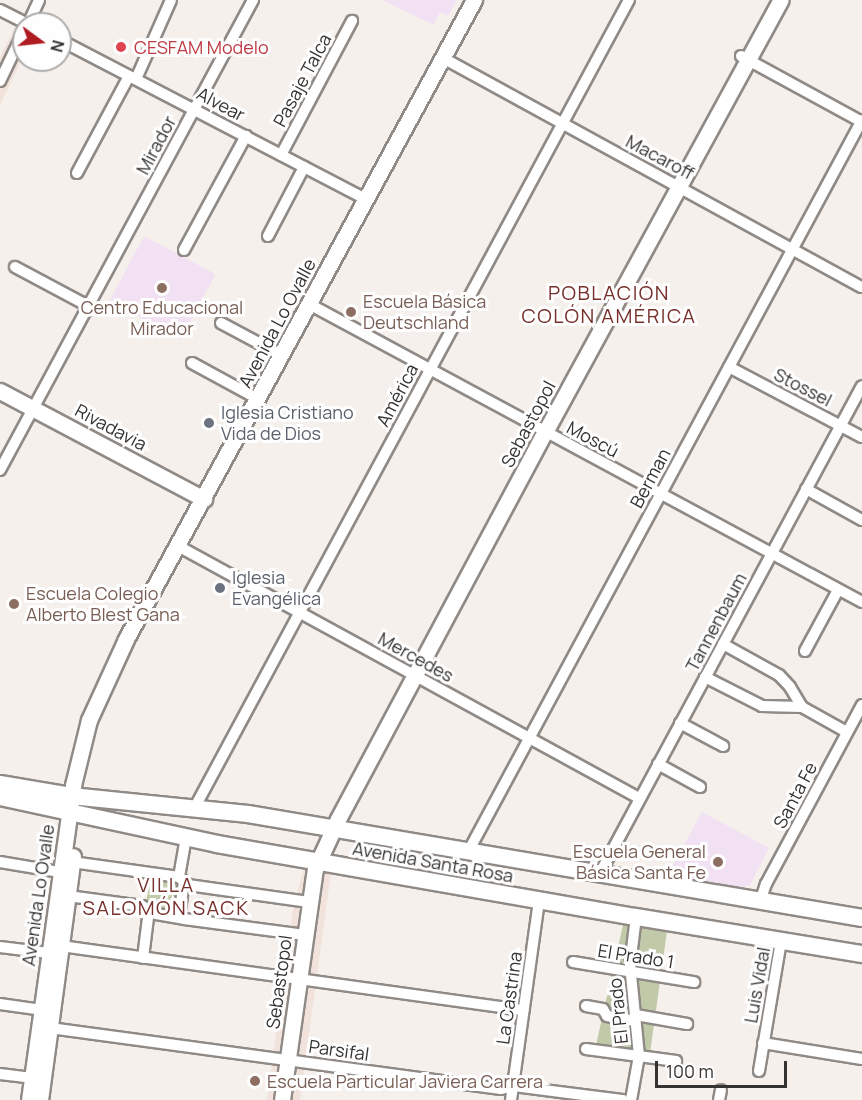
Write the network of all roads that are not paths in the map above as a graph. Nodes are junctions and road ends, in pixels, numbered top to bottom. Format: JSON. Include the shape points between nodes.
{"nodes":[{"id":1,"x":171,"y":0,"type":"edge"},
{"id":2,"x":253,"y":0,"type":"edge"},
{"id":3,"x":474,"y":0,"type":"edge"},
{"id":4,"x":629,"y":0,"type":"edge"},
{"id":5,"x":771,"y":0,"type":"edge"},
{"id":6,"x":781,"y":0,"type":"edge"},
{"id":7,"x":352,"y":21,"type":"dead end"},
{"id":8,"x":72,"y":46,"type":"edge"},
{"id":9,"x":12,"y":56,"type":"edge"},
{"id":10,"x":443,"y":58,"type":"junction"},
{"id":11,"x":745,"y":58,"type":"junction"},
{"id":12,"x":132,"y":77,"type":"junction"},
{"id":13,"x":0,"y":81,"type":"edge"},
{"id":14,"x":195,"y":109,"type":"junction"},
{"id":15,"x":862,"y":121,"type":"edge"},
{"id":16,"x":563,"y":123,"type":"junction"},
{"id":17,"x":246,"y":136,"type":"junction"},
{"id":18,"x":281,"y":154,"type":"junction"},
{"id":19,"x":304,"y":167,"type":"junction"},
{"id":20,"x":77,"y":173,"type":"dead end"},
{"id":21,"x":675,"y":184,"type":"junction"},
{"id":22,"x":366,"y":199,"type":"junction"},
{"id":23,"x":268,"y":236,"type":"dead end"},
{"id":24,"x":793,"y":249,"type":"junction"},
{"id":25,"x":184,"y":250,"type":"dead end"},
{"id":26,"x":15,"y":267,"type":"dead end"},
{"id":27,"x":862,"y":286,"type":"edge"},
{"id":28,"x":309,"y":304,"type":"junction"},
{"id":29,"x":88,"y":306,"type":"junction"},
{"id":30,"x":221,"y":324,"type":"dead end"},
{"id":31,"x":281,"y":355,"type":"junction"},
{"id":32,"x":192,"y":363,"type":"dead end"},
{"id":33,"x":729,"y":367,"type":"junction"},
{"id":34,"x":430,"y":370,"type":"junction"},
{"id":35,"x":862,"y":386,"type":"edge"},
{"id":36,"x":0,"y":391,"type":"edge"},
{"id":37,"x":258,"y":399,"type":"junction"},
{"id":38,"x":33,"y":408,"type":"junction"},
{"id":39,"x":841,"y":425,"type":"junction"},
{"id":40,"x":541,"y":430,"type":"junction"},
{"id":41,"x":862,"y":437,"type":"edge"},
{"id":42,"x":0,"y":470,"type":"edge"},
{"id":43,"x":806,"y":489,"type":"junction"},
{"id":44,"x":661,"y":494,"type":"junction"},
{"id":45,"x":204,"y":499,"type":"junction"},
{"id":46,"x":862,"y":520,"type":"edge"},
{"id":47,"x":178,"y":546,"type":"junction"},
{"id":48,"x":771,"y":554,"type":"junction"},
{"id":49,"x":838,"y":590,"type":"junction"},
{"id":50,"x":862,"y":602,"type":"edge"},
{"id":51,"x":299,"y":612,"type":"junction"},
{"id":52,"x":723,"y":644,"type":"junction"},
{"id":53,"x":805,"y":651,"type":"dead end"},
{"id":54,"x":411,"y":673,"type":"junction"},
{"id":55,"x":705,"y":677,"type":"junction"},
{"id":56,"x":862,"y":705,"type":"edge"},
{"id":57,"x":802,"y":707,"type":"junction"},
{"id":58,"x":680,"y":723,"type":"junction"},
{"id":59,"x":847,"y":732,"type":"junction"},
{"id":60,"x":529,"y":738,"type":"junction"},
{"id":61,"x":723,"y":746,"type":"dead end"},
{"id":62,"x":658,"y":764,"type":"junction"},
{"id":63,"x":0,"y":784,"type":"edge"},
{"id":64,"x":700,"y":787,"type":"dead end"},
{"id":65,"x":0,"y":797,"type":"edge"},
{"id":66,"x":639,"y":798,"type":"junction"},
{"id":67,"x":75,"y":804,"type":"junction"},
{"id":68,"x":195,"y":807,"type":"junction"},
{"id":69,"x":330,"y":828,"type":"junction"},
{"id":70,"x":186,"y":838,"type":"junction"},
{"id":71,"x":468,"y":852,"type":"junction"},
{"id":72,"x":0,"y":862,"type":"edge"},
{"id":73,"x":72,"y":862,"type":"junction"},
{"id":74,"x":316,"y":864,"type":"junction"},
{"id":75,"x":60,"y":872,"type":"junction"},
{"id":76,"x":599,"y":875,"type":"junction"},
{"id":77,"x":182,"y":879,"type":"junction"},
{"id":78,"x":68,"y":896,"type":"junction"},
{"id":79,"x":539,"y":900,"type":"junction"},
{"id":80,"x":309,"y":902,"type":"junction"},
{"id":81,"x":760,"y":902,"type":"junction"},
{"id":82,"x":149,"y":910,"type":"junction"},
{"id":83,"x":179,"y":917,"type":"junction"},
{"id":84,"x":636,"y":917,"type":"junction"},
{"id":85,"x":862,"y":918,"type":"edge"},
{"id":86,"x":305,"y":935,"type":"junction"},
{"id":87,"x":781,"y":941,"type":"junction"},
{"id":88,"x":0,"y":947,"type":"edge"},
{"id":89,"x":55,"y":950,"type":"junction"},
{"id":90,"x":862,"y":954,"type":"edge"},
{"id":91,"x":143,"y":958,"type":"junction"},
{"id":92,"x":573,"y":962,"type":"dead end"},
{"id":93,"x":631,"y":971,"type":"junction"},
{"id":94,"x":299,"y":979,"type":"junction"},
{"id":95,"x":694,"y":982,"type":"dead end"},
{"id":96,"x":0,"y":1004,"type":"edge"},
{"id":97,"x":586,"y":1006,"type":"dead end"},
{"id":98,"x":524,"y":1010,"type":"junction"},
{"id":99,"x":46,"y":1011,"type":"junction"},
{"id":100,"x":636,"y":1018,"type":"junction"},
{"id":101,"x":687,"y":1023,"type":"dead end"},
{"id":102,"x":50,"y":1028,"type":"junction"},
{"id":103,"x":764,"y":1044,"type":"junction"},
{"id":104,"x":586,"y":1049,"type":"dead end"},
{"id":105,"x":639,"y":1056,"type":"junction"},
{"id":106,"x":862,"y":1059,"type":"edge"},
{"id":107,"x":288,"y":1060,"type":"junction"},
{"id":108,"x":676,"y":1061,"type":"dead end"},
{"id":109,"x":759,"y":1071,"type":"dead end"},
{"id":110,"x":0,"y":1074,"type":"edge"},
{"id":111,"x":32,"y":1078,"type":"junction"},
{"id":112,"x":513,"y":1086,"type":"junction"},
{"id":113,"x":29,"y":1100,"type":"edge"},
{"id":114,"x":40,"y":1100,"type":"edge"},
{"id":115,"x":282,"y":1100,"type":"edge"},
{"id":116,"x":511,"y":1100,"type":"edge"},
{"id":117,"x":623,"y":1100,"type":"edge"},
{"id":118,"x":631,"y":1100,"type":"edge"}],
"edges":[{"from":1,"to":12,"type":"street"},
{"from":2,"to":14,"type":"street","name":"Mirador"},
{"from":3,"to":10,"type":"street","name":"Avenida Lo Ovalle"},
{"from":4,"to":16,"type":"street","name":"América"},
{"from":5,"to":11,"type":"street","name":"Sebastopol"},
{"from":6,"to":11,"type":"street","name":"Sebastopol"},
{"from":7,"to":18,"type":"street","name":"Pasaje Talca"},
{"from":8,"to":12,"type":"street","name":"Alvear"},
{"from":9,"to":13,"type":"street"},
{"from":10,"to":16,"type":"street","name":"Macaroff"},
{"from":10,"to":22,"type":"street","name":"Avenida Lo Ovalle"},
{"from":11,"to":15,"type":"street"},
{"from":11,"to":21,"type":"street","name":"Sebastopol"},
{"from":12,"to":14,"type":"street","name":"Alvear"},
{"from":12,"to":20,"type":"street"},
{"from":14,"to":17,"type":"street","name":"Alvear"},
{"from":14,"to":29,"type":"street","name":"Mirador"},
{"from":15,"to":24,"type":"street","name":"Berman"},
{"from":16,"to":21,"type":"street","name":"Macaroff"},
{"from":16,"to":34,"type":"street","name":"América"},
{"from":17,"to":18,"type":"street","name":"Alvear"},
{"from":17,"to":25,"type":"street"},
{"from":18,"to":19,"type":"street","name":"Alvear"},
{"from":19,"to":22,"type":"street","name":"Alvear"},
{"from":19,"to":23,"type":"street"},
{"from":21,"to":24,"type":"street","name":"Macaroff"},
{"from":21,"to":40,"type":"street","name":"Sebastopol"},
{"from":22,"to":28,"type":"street","name":"Avenida Lo Ovalle"},
{"from":24,"to":27,"type":"street","name":"Macaroff"},
{"from":24,"to":33,"type":"street","name":"Berman"},
{"from":26,"to":29,"type":"street"},
{"from":28,"to":31,"type":"street","name":"Avenida Lo Ovalle"},
{"from":28,"to":34,"type":"street","name":"Moscú"},
{"from":29,"to":38,"type":"street","name":"Mirador"},
{"from":30,"to":31,"type":"street"},
{"from":31,"to":37,"type":"street","name":"Avenida Lo Ovalle"},
{"from":32,"to":37,"type":"street"},
{"from":33,"to":39,"type":"street","name":"Stossel"},
{"from":33,"to":44,"type":"street","name":"Berman"},
{"from":34,"to":40,"type":"street","name":"Moscú"},
{"from":34,"to":51,"type":"street","name":"América"},
{"from":35,"to":39,"type":"street","name":"Tannenbaum"},
{"from":36,"to":38,"type":"street","name":"Rivadavia"},
{"from":37,"to":45,"type":"street","name":"Avenida Lo Ovalle"},
{"from":38,"to":42,"type":"street","name":"Mirador"},
{"from":38,"to":45,"type":"street","name":"Rivadavia"},
{"from":39,"to":41,"type":"street","name":"Stossel"},
{"from":39,"to":43,"type":"street","name":"Tannenbaum"},
{"from":40,"to":44,"type":"street","name":"Moscú"},
{"from":40,"to":54,"type":"street","name":"Sebastopol"},
{"from":43,"to":46,"type":"street"},
{"from":43,"to":48,"type":"street","name":"Tannenbaum"},
{"from":44,"to":48,"type":"street","name":"Moscú"},
{"from":44,"to":60,"type":"street","name":"Berman"},
{"from":45,"to":47,"type":"street","name":"Avenida Lo Ovalle"},
{"from":47,"to":51,"type":"street","name":"Mercedes"},
{"from":47,"to":67,"type":"street","name":"Avenida Lo Ovalle","via":[[126,639],[99,698]]},
{"from":48,"to":49,"type":"street","name":"Moscú"},
{"from":48,"to":52,"type":"street","name":"Tannenbaum"},
{"from":49,"to":50,"type":"street","name":"Moscú"},
{"from":49,"to":53,"type":"street"},
{"from":51,"to":54,"type":"street","name":"Mercedes"},
{"from":51,"to":68,"type":"street","name":"América"},
{"from":52,"to":55,"type":"street","name":"Tannenbaum"},
{"from":52,"to":57,"type":"street","via":[[779,675]]},
{"from":54,"to":60,"type":"street","name":"Mercedes"},
{"from":54,"to":69,"type":"street","name":"Sebastopol"},
{"from":55,"to":57,"type":"street","via":[[762,706]]},
{"from":55,"to":58,"type":"street","name":"Tannenbaum"},
{"from":56,"to":59,"type":"street","name":"Santa Fe"},
{"from":57,"to":59,"type":"street"},
{"from":58,"to":61,"type":"street"},
{"from":58,"to":62,"type":"street","name":"Tannenbaum"},
{"from":59,"to":81,"type":"street","name":"Santa Fe"},
{"from":60,"to":66,"type":"street","name":"Mercedes"},
{"from":60,"to":71,"type":"street","name":"Berman"},
{"from":62,"to":64,"type":"street"},
{"from":62,"to":66,"type":"street","name":"Tannenbaum"},
{"from":63,"to":67,"type":"main road","name":"Avenida Santa Rosa"},
{"from":65,"to":67,"type":"main road","name":"Avenida Santa Rosa"},
{"from":66,"to":76,"type":"street","name":"Tannenbaum"},
{"from":67,"to":68,"type":"main road","name":"Avenida Santa Rosa"},
{"from":67,"to":70,"type":"main road","name":"Avenida Santa Rosa"},
{"from":67,"to":73,"type":"street","name":"Avenida Lo Ovalle"},
{"from":67,"to":75,"type":"street","name":"Avenida Lo Ovalle"},
{"from":68,"to":69,"type":"main road","name":"Avenida Santa Rosa"},
{"from":69,"to":71,"type":"main road","name":"Avenida Santa Rosa"},
{"from":69,"to":74,"type":"street","name":"Sebastopol"},
{"from":70,"to":74,"type":"main road","name":"Avenida Santa Rosa"},
{"from":70,"to":77,"type":"street"},
{"from":71,"to":76,"type":"main road","name":"Avenida Santa Rosa"},
{"from":72,"to":75,"type":"street"},
{"from":73,"to":77,"type":"street"},
{"from":73,"to":78,"type":"street","name":"Avenida Lo Ovalle"},
{"from":74,"to":79,"type":"main road","name":"Avenida Santa Rosa"},
{"from":74,"to":80,"type":"street","name":"Sebastopol"},
{"from":75,"to":89,"type":"street","name":"Avenida Lo Ovalle"},
{"from":76,"to":81,"type":"main road","name":"Avenida Santa Rosa"},
{"from":77,"to":80,"type":"street","via":[[188,885]]},
{"from":77,"to":83,"type":"street"},
{"from":78,"to":82,"type":"street"},
{"from":78,"to":89,"type":"street","name":"Avenida Lo Ovalle"},
{"from":79,"to":84,"type":"main road","name":"Avenida Santa Rosa"},
{"from":79,"to":98,"type":"street","name":"La Castrina"},
{"from":80,"to":86,"type":"street","name":"Sebastopol"},
{"from":81,"to":85,"type":"main road","name":"Avenida Santa Rosa"},
{"from":82,"to":83,"type":"street"},
{"from":82,"to":91,"type":"street"},
{"from":83,"to":86,"type":"street"},
{"from":84,"to":87,"type":"main road","name":"Avenida Santa Rosa"},
{"from":84,"to":93,"type":"street","name":"El Prado"},
{"from":86,"to":94,"type":"street","name":"Sebastopol"},
{"from":87,"to":90,"type":"main road","name":"Avenida Santa Rosa"},
{"from":87,"to":103,"type":"street","name":"Luis Vidal"},
{"from":88,"to":89,"type":"street"},
{"from":89,"to":91,"type":"street"},
{"from":89,"to":99,"type":"street","name":"Avenida Lo Ovalle"},
{"from":91,"to":94,"type":"street"},
{"from":92,"to":93,"type":"street","name":"El Prado 1"},
{"from":93,"to":95,"type":"street","name":"El Prado 1"},
{"from":93,"to":100,"type":"street","name":"El Prado"},
{"from":94,"to":98,"type":"street"},
{"from":94,"to":107,"type":"street","name":"Sebastopol"},
{"from":96,"to":99,"type":"street"},
{"from":97,"to":100,"type":"street","via":[[603,1009],[608,1016]]},
{"from":98,"to":112,"type":"street","name":"La Castrina"},
{"from":99,"to":102,"type":"street","name":"Avenida Lo Ovalle"},
{"from":99,"to":111,"type":"street","name":"Avenida Lo Ovalle"},
{"from":100,"to":101,"type":"street"},
{"from":100,"to":105,"type":"street","name":"El Prado"},
{"from":102,"to":107,"type":"street","name":"Parsifal"},
{"from":102,"to":114,"type":"street","name":"Avenida Lo Ovalle"},
{"from":103,"to":106,"type":"street"},
{"from":103,"to":109,"type":"street","name":"Luis Vidal"},
{"from":104,"to":105,"type":"street"},
{"from":105,"to":108,"type":"street"},
{"from":105,"to":118,"type":"street","name":"El Prado"},
{"from":107,"to":112,"type":"street","name":"Parsifal","via":[[501,1089]]},
{"from":107,"to":115,"type":"street","name":"Sebastopol"},
{"from":110,"to":111,"type":"street"},
{"from":111,"to":113,"type":"street","name":"Avenida Lo Ovalle"},
{"from":112,"to":116,"type":"street","name":"La Castrina"},
{"from":112,"to":117,"type":"street","name":"Parsifal"}]}
